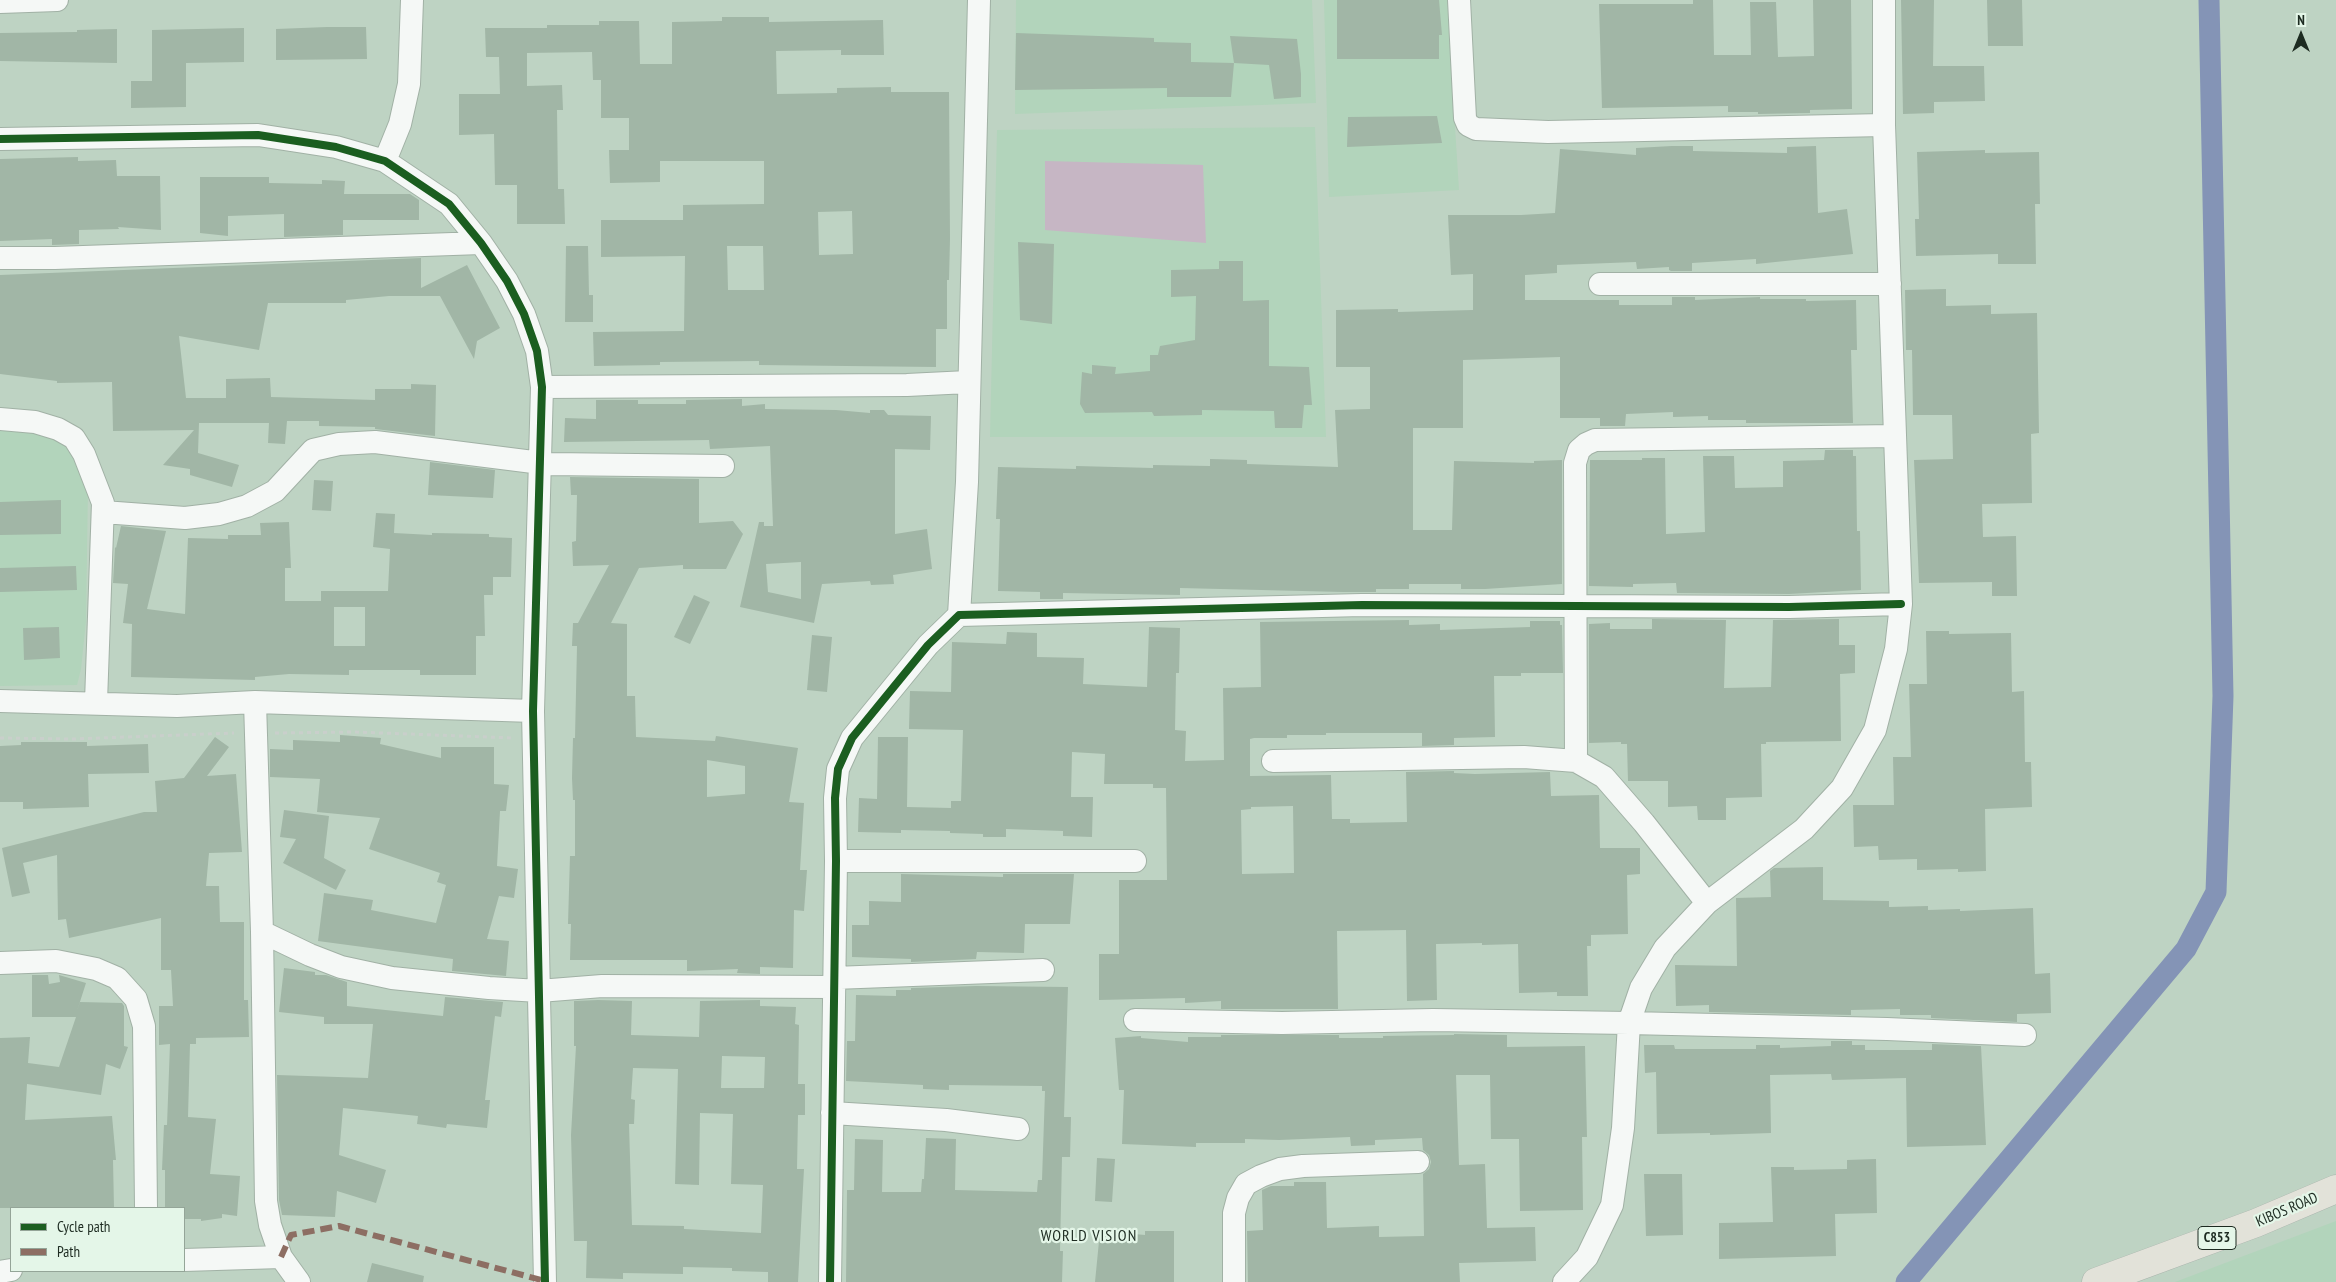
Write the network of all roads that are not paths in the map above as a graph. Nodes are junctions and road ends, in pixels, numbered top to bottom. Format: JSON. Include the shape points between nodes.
{"nodes":[{"id":1,"x":57,"y":0,"type":"edge"},
{"id":2,"x":412,"y":0,"type":"edge"},
{"id":3,"x":980,"y":0,"type":"edge"},
{"id":4,"x":1459,"y":0,"type":"edge"},
{"id":5,"x":1884,"y":0,"type":"edge"},
{"id":6,"x":0,"y":2,"type":"edge"},
{"id":7,"x":1884,"y":125,"type":"junction"},
{"id":8,"x":0,"y":139,"type":"edge"},
{"id":9,"x":385,"y":161,"type":"junction"},
{"id":10,"x":481,"y":243,"type":"junction"},
{"id":11,"x":0,"y":258,"type":"edge"},
{"id":12,"x":1600,"y":284,"type":"dead end"},
{"id":13,"x":1890,"y":284,"type":"junction"},
{"id":14,"x":968,"y":382,"type":"junction"},
{"id":15,"x":542,"y":387,"type":"junction"},
{"id":16,"x":0,"y":419,"type":"edge"},
{"id":17,"x":1895,"y":436,"type":"junction"},
{"id":18,"x":540,"y":462,"type":"junction"},
{"id":19,"x":724,"y":466,"type":"dead end"},
{"id":20,"x":103,"y":512,"type":"junction"},
{"id":21,"x":1902,"y":604,"type":"junction"},
{"id":22,"x":1574,"y":606,"type":"junction"},
{"id":23,"x":960,"y":615,"type":"junction"},
{"id":24,"x":0,"y":701,"type":"edge"},
{"id":25,"x":96,"y":702,"type":"junction"},
{"id":26,"x":254,"y":702,"type":"junction"},
{"id":27,"x":533,"y":711,"type":"junction"},
{"id":28,"x":1273,"y":761,"type":"dead end"},
{"id":29,"x":1576,"y":761,"type":"junction"},
{"id":30,"x":836,"y":856,"type":"junction"},
{"id":31,"x":1135,"y":861,"type":"dead end"},
{"id":32,"x":1707,"y":902,"type":"junction"},
{"id":33,"x":262,"y":932,"type":"junction"},
{"id":34,"x":0,"y":963,"type":"edge"},
{"id":35,"x":1043,"y":970,"type":"dead end"},
{"id":36,"x":834,"y":983,"type":"junction"},
{"id":37,"x":539,"y":990,"type":"junction"},
{"id":38,"x":1135,"y":1020,"type":"dead end"},
{"id":39,"x":1629,"y":1023,"type":"junction"},
{"id":40,"x":2025,"y":1035,"type":"dead end"},
{"id":41,"x":832,"y":1113,"type":"junction"},
{"id":42,"x":1018,"y":1129,"type":"dead end"},
{"id":43,"x":1418,"y":1162,"type":"dead end"},
{"id":44,"x":2336,"y":1189,"type":"edge"},
{"id":45,"x":146,"y":1207,"type":"edge"},
{"id":46,"x":281,"y":1257,"type":"junction"},
{"id":47,"x":185,"y":1260,"type":"edge"},
{"id":48,"x":299,"y":1282,"type":"edge"},
{"id":49,"x":545,"y":1282,"type":"edge"},
{"id":50,"x":830,"y":1282,"type":"edge"},
{"id":51,"x":1234,"y":1282,"type":"edge"},
{"id":52,"x":1564,"y":1282,"type":"edge"},
{"id":53,"x":2096,"y":1282,"type":"edge"}],
"edges":[{"from":1,"to":6,"type":"street"},
{"from":2,"to":9,"type":"street","via":[[408,84],[400,124]]},
{"from":3,"to":14,"type":"street"},
{"from":4,"to":7,"type":"street","via":[[1465,118],[1468,125],[1476,129],[1548,132]]},
{"from":5,"to":7,"type":"street"},
{"from":7,"to":13,"type":"street"},
{"from":8,"to":9,"type":"street","via":[[258,135],[336,147]]},
{"from":9,"to":10,"type":"street","via":[[449,204]]},
{"from":10,"to":11,"type":"street"},
{"from":10,"to":15,"type":"street","via":[[507,281],[524,314],[537,351]]},
{"from":12,"to":13,"type":"street"},
{"from":13,"to":17,"type":"street"},
{"from":14,"to":15,"type":"street"},
{"from":14,"to":23,"type":"street"},
{"from":15,"to":18,"type":"street"},
{"from":16,"to":20,"type":"street","via":[[35,422],[74,438],[84,454]]},
{"from":17,"to":21,"type":"street"},
{"from":17,"to":22,"type":"street","via":[[1595,440],[1586,444],[1579,450],[1575,463]]},
{"from":18,"to":19,"type":"street"},
{"from":18,"to":20,"type":"street","via":[[375,442],[339,444],[313,450],[275,491],[247,506],[219,514],[185,518]]},
{"from":18,"to":27,"type":"street"},
{"from":20,"to":25,"type":"street"},
{"from":21,"to":22,"type":"street"},
{"from":21,"to":32,"type":"street","via":[[1896,649],[1875,730],[1842,788],[1804,829]]},
{"from":22,"to":23,"type":"street","via":[[1362,605]]},
{"from":22,"to":29,"type":"street"},
{"from":23,"to":30,"type":"street","via":[[928,645],[852,738],[838,769]]},
{"from":24,"to":25,"type":"street"},
{"from":25,"to":26,"type":"street","via":[[177,706]]},
{"from":26,"to":27,"type":"street"},
{"from":26,"to":33,"type":"street"},
{"from":27,"to":37,"type":"street"},
{"from":28,"to":29,"type":"street","via":[[1524,757]]},
{"from":29,"to":32,"type":"street","via":[[1604,777]]},
{"from":30,"to":31,"type":"street"},
{"from":30,"to":36,"type":"street"},
{"from":32,"to":39,"type":"street","via":[[1665,948],[1641,988]]},
{"from":33,"to":37,"type":"street","via":[[341,967],[384,976],[489,988]]},
{"from":33,"to":46,"type":"street","via":[[266,1201]]},
{"from":34,"to":45,"type":"street","via":[[56,961],[96,969],[118,978],[136,999],[144,1026]]},
{"from":35,"to":36,"type":"street"},
{"from":36,"to":37,"type":"street","via":[[602,986]]},
{"from":36,"to":41,"type":"street"},
{"from":37,"to":49,"type":"street"},
{"from":38,"to":39,"type":"street"},
{"from":39,"to":40,"type":"street"},
{"from":39,"to":52,"type":"street","via":[[1622,1128],[1612,1205],[1587,1257]]},
{"from":41,"to":42,"type":"street","via":[[946,1120]]},
{"from":41,"to":50,"type":"street"},
{"from":43,"to":51,"type":"street","via":[[1303,1166],[1280,1169],[1246,1184],[1234,1213]]},
{"from":44,"to":53,"type":"main road","name":"KIBOS ROAD","number":"C853","via":[[2256,1223]]},
{"from":46,"to":47,"type":"street"},
{"from":46,"to":48,"type":"street"}]}
